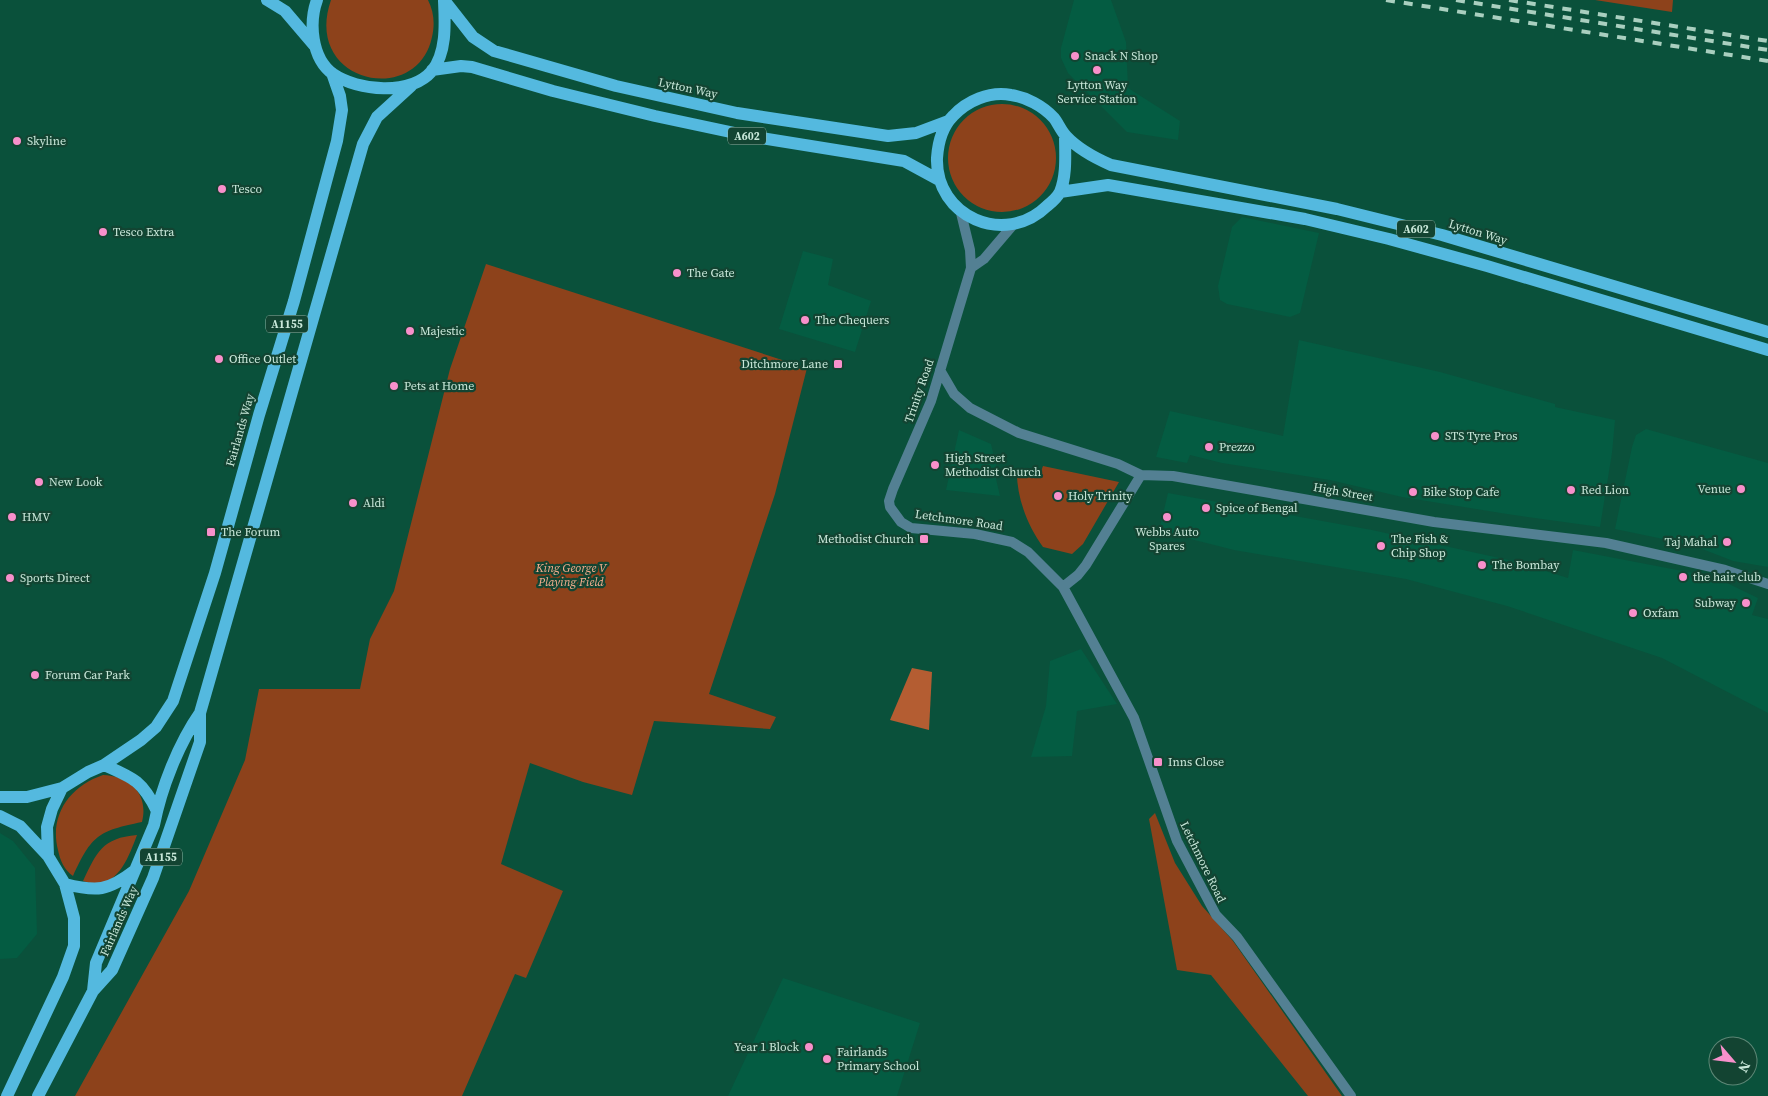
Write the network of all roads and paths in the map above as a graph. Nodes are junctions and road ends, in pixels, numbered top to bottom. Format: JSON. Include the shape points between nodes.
{"nodes":[{"id":1,"x":267,"y":0,"type":"edge"},
{"id":2,"x":317,"y":0,"type":"edge"},
{"id":3,"x":444,"y":0,"type":"edge"},
{"id":4,"x":315,"y":46,"type":"junction"},
{"id":5,"x":432,"y":70,"type":"junction"},
{"id":6,"x":332,"y":73,"type":"junction"},
{"id":7,"x":411,"y":86,"type":"junction"},
{"id":8,"x":948,"y":121,"type":"junction"},
{"id":9,"x":1065,"y":135,"type":"junction"},
{"id":10,"x":938,"y":180,"type":"junction"},
{"id":11,"x":1060,"y":192,"type":"junction"},
{"id":12,"x":961,"y":213,"type":"junction"},
{"id":13,"x":1014,"y":225,"type":"junction"},
{"id":14,"x":971,"y":268,"type":"junction"},
{"id":15,"x":1768,"y":332,"type":"edge"},
{"id":16,"x":1768,"y":350,"type":"edge"},
{"id":17,"x":940,"y":370,"type":"junction"},
{"id":18,"x":1141,"y":475,"type":"junction"},
{"id":19,"x":895,"y":517,"type":"joint"},
{"id":20,"x":1768,"y":584,"type":"edge"},
{"id":21,"x":1063,"y":587,"type":"junction"},
{"id":22,"x":200,"y":713,"type":"junction"},
{"id":23,"x":104,"y":766,"type":"junction"},
{"id":24,"x":62,"y":788,"type":"junction"},
{"id":25,"x":0,"y":798,"type":"edge"},
{"id":26,"x":157,"y":811,"type":"junction"},
{"id":27,"x":0,"y":816,"type":"edge"},
{"id":28,"x":48,"y":856,"type":"junction"},
{"id":29,"x":136,"y":869,"type":"junction"},
{"id":30,"x":66,"y":884,"type":"junction"},
{"id":31,"x":93,"y":991,"type":"junction"},
{"id":32,"x":7,"y":1096,"type":"edge"},
{"id":33,"x":38,"y":1096,"type":"edge"},
{"id":34,"x":1351,"y":1096,"type":"edge"}],
"edges":[{"from":1,"to":4,"type":"main road","via":[[285,10]]},
{"from":2,"to":4,"type":"main road","via":[[312,31]]},
{"from":3,"to":5,"type":"main road","name":"Lytton Way","number":"A602","via":[[444,41]]},
{"from":3,"to":8,"type":"main road","name":"Lytton Way","number":"A602","via":[[473,37],[494,52],[616,86],[737,113],[888,136],[916,133]]},
{"from":4,"to":6,"type":"main road"},
{"from":5,"to":7,"type":"main road"},
{"from":5,"to":10,"type":"main road","number":"A602","via":[[472,67],[563,94],[655,116],[749,136],[904,161]]},
{"from":6,"to":7,"type":"main road","via":[[368,87]]},
{"from":6,"to":23,"type":"main road","name":"Fairlands Way","number":"A1155","via":[[342,110],[337,141],[294,301],[191,649],[172,701],[156,727]]},
{"from":7,"to":22,"type":"main road","name":"Fairlands Way","number":"A1155","via":[[377,117],[363,144]]},
{"from":8,"to":9,"type":"main road","name":"Lytton Way","number":"A602","via":[[968,103],[990,95],[1012,95],[1046,110]]},
{"from":8,"to":10,"type":"main road","name":"Lytton Way","number":"A602","via":[[939,144]]},
{"from":9,"to":11,"type":"main road","via":[[1065,168]]},
{"from":9,"to":15,"type":"main road","name":"Lytton Way","number":"A602","via":[[1111,165],[1356,213]]},
{"from":10,"to":12,"type":"main road","number":"A602"},
{"from":11,"to":13,"type":"main road","via":[[1040,214]]},
{"from":11,"to":16,"type":"main road","number":"A602","via":[[1108,185],[1306,219],[1487,266]]},
{"from":12,"to":13,"type":"main road","via":[[992,225]]},
{"from":12,"to":14,"type":"street","name":"Trinity Road"},
{"from":13,"to":14,"type":"street","via":[[984,259]]},
{"from":14,"to":17,"type":"street","name":"Trinity Road"},
{"from":17,"to":18,"type":"street","name":"High Street","via":[[954,394],[970,408],[1019,433],[1118,464]]},
{"from":17,"to":19,"type":"street","name":"Trinity Road","via":[[918,434],[889,501]]},
{"from":18,"to":20,"type":"street","name":"High Street","via":[[1173,476],[1434,522],[1606,543],[1725,570]]},
{"from":18,"to":21,"type":"street","via":[[1086,565]]},
{"from":19,"to":21,"type":"street","name":"Letchmore Road","via":[[912,528],[975,534],[1012,542],[1028,552]]},
{"from":21,"to":34,"type":"street","name":"Letchmore Road","via":[[1134,718],[1176,841],[1216,916],[1237,937]]},
{"from":22,"to":26,"type":"main road","name":"Fairlands Way","number":"A1155","via":[[185,734]]},
{"from":22,"to":31,"type":"main road","name":"Fairlands Way","number":"A1155","via":[[200,742],[166,845],[112,970]]},
{"from":23,"to":24,"type":"main road","name":"Fairlands Way","number":"A1155"},
{"from":23,"to":26,"type":"main road","via":[[127,775],[142,786]]},
{"from":24,"to":25,"type":"main road","number":"A1155","via":[[27,797]]},
{"from":24,"to":28,"type":"main road","via":[[47,827]]},
{"from":26,"to":29,"type":"main road","name":"Fairlands Way","number":"A1155"},
{"from":27,"to":28,"type":"main road","via":[[20,826]]},
{"from":28,"to":30,"type":"main road"},
{"from":29,"to":30,"type":"main road","name":"Fairlands Way","number":"A1155","via":[[107,888],[95,891]]},
{"from":29,"to":31,"type":"main road","name":"Fairlands Way","number":"A1155","via":[[96,963]]},
{"from":30,"to":32,"type":"main road","via":[[74,918],[74,946],[63,977]]},
{"from":31,"to":33,"type":"main road","name":"Fairlands Way","number":"A1155"}]}
